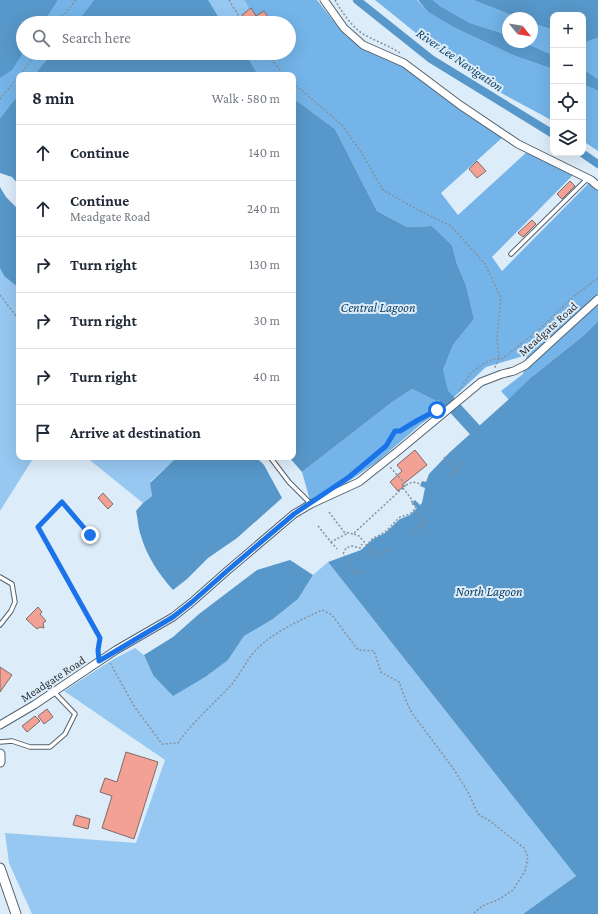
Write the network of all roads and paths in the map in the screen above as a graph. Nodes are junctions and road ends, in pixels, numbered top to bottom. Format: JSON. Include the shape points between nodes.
{"nodes":[{"id":1,"x":76,"y":0,"type":"edge"},
{"id":2,"x":229,"y":0,"type":"edge"},
{"id":3,"x":324,"y":0,"type":"edge"},
{"id":4,"x":335,"y":0,"type":"edge"},
{"id":5,"x":63,"y":16,"type":"edge"},
{"id":6,"x":239,"y":16,"type":"edge"},
{"id":7,"x":401,"y":54,"type":"dead end"},
{"id":8,"x":31,"y":60,"type":"edge"},
{"id":9,"x":272,"y":60,"type":"edge"},
{"id":10,"x":21,"y":72,"type":"edge"},
{"id":11,"x":282,"y":72,"type":"edge"},
{"id":12,"x":16,"y":79,"type":"edge"},
{"id":13,"x":296,"y":87,"type":"edge"},
{"id":14,"x":0,"y":99,"type":"edge"},
{"id":15,"x":587,"y":178,"type":"junction"},
{"id":16,"x":598,"y":186,"type":"edge"},
{"id":17,"x":511,"y":254,"type":"dead end"},
{"id":18,"x":598,"y":278,"type":"edge"},
{"id":19,"x":0,"y":295,"type":"edge"},
{"id":20,"x":598,"y":299,"type":"edge"},
{"id":21,"x":16,"y":316,"type":"edge"},
{"id":22,"x":499,"y":359,"type":"junction"},
{"id":23,"x":490,"y":378,"type":"junction"},
{"id":24,"x":458,"y":396,"type":"junction"},
{"id":25,"x":439,"y":413,"type":"junction"},
{"id":26,"x":444,"y":458,"type":"dead end"},
{"id":27,"x":272,"y":460,"type":"edge"},
{"id":28,"x":385,"y":461,"type":"junction"},
{"id":29,"x":464,"y":463,"type":"dead end"},
{"id":30,"x":456,"y":470,"type":"junction"},
{"id":31,"x":449,"y":476,"type":"dead end"},
{"id":32,"x":343,"y":481,"type":"dead end"},
{"id":33,"x":421,"y":484,"type":"dead end"},
{"id":34,"x":406,"y":485,"type":"junction"},
{"id":35,"x":403,"y":488,"type":"junction"},
{"id":36,"x":311,"y":504,"type":"junction"},
{"id":37,"x":415,"y":510,"type":"junction"},
{"id":38,"x":329,"y":512,"type":"dead end"},
{"id":39,"x":318,"y":526,"type":"dead end"},
{"id":40,"x":348,"y":533,"type":"junction"},
{"id":41,"x":411,"y":533,"type":"dead end"},
{"id":42,"x":353,"y":534,"type":"junction"},
{"id":43,"x":90,"y":535,"type":"dead end"},
{"id":44,"x":362,"y":541,"type":"junction"},
{"id":45,"x":331,"y":542,"type":"junction"},
{"id":46,"x":366,"y":546,"type":"junction"},
{"id":47,"x":392,"y":548,"type":"dead end"},
{"id":48,"x":337,"y":549,"type":"dead end"},
{"id":49,"x":362,"y":570,"type":"dead end"},
{"id":50,"x":0,"y":577,"type":"edge"},
{"id":51,"x":0,"y":625,"type":"edge"},
{"id":52,"x":107,"y":656,"type":"junction"},
{"id":53,"x":99,"y":661,"type":"junction"},
{"id":54,"x":54,"y":692,"type":"junction"},
{"id":55,"x":0,"y":726,"type":"edge"},
{"id":56,"x":0,"y":742,"type":"edge"},
{"id":57,"x":0,"y":754,"type":"edge"},
{"id":58,"x":0,"y":762,"type":"edge"},
{"id":59,"x":0,"y":868,"type":"edge"},
{"id":60,"x":2,"y":881,"type":"edge"},
{"id":61,"x":16,"y":914,"type":"edge"},
{"id":62,"x":473,"y":914,"type":"edge"}],
"edges":[{"from":1,"to":5,"type":"path"},
{"from":2,"to":6,"type":"path"},
{"from":3,"to":15,"type":"street","via":[[344,28],[363,45],[404,63],[518,144]]},
{"from":4,"to":7,"type":"path","via":[[345,16],[362,33]]},
{"from":8,"to":10,"type":"path"},
{"from":9,"to":11,"type":"path"},
{"from":12,"to":14,"type":"path"},
{"from":13,"to":22,"type":"path","via":[[342,125],[383,190],[451,226],[485,264],[501,298],[497,337]]},
{"from":15,"to":16,"type":"street"},
{"from":15,"to":17,"type":"lane"},
{"from":18,"to":22,"type":"path","via":[[573,297],[541,328]]},
{"from":19,"to":21,"type":"path"},
{"from":20,"to":23,"type":"street","name":"Meadgate Road","via":[[526,365]]},
{"from":22,"to":23,"type":"path"},
{"from":22,"to":24,"type":"path","via":[[485,363],[469,376]]},
{"from":23,"to":24,"type":"street","name":"Meadgate Road"},
{"from":24,"to":25,"type":"street","name":"Meadgate Road"},
{"from":25,"to":28,"type":"street","name":"Meadgate Road"},
{"from":25,"to":32,"type":"path","via":[[395,431],[386,446]]},
{"from":26,"to":30,"type":"path"},
{"from":27,"to":36,"type":"lane"},
{"from":28,"to":34,"type":"path"},
{"from":28,"to":36,"type":"street","name":"Meadgate Road","via":[[358,482]]},
{"from":29,"to":30,"type":"path"},
{"from":30,"to":31,"type":"path"},
{"from":33,"to":34,"type":"path","via":[[413,482]]},
{"from":34,"to":35,"type":"path"},
{"from":35,"to":37,"type":"path","via":[[413,501],[411,502]]},
{"from":35,"to":42,"type":"path"},
{"from":36,"to":52,"type":"street","name":"Meadgate Road","via":[[294,514],[173,617]]},
{"from":37,"to":41,"type":"path","via":[[425,523]]},
{"from":37,"to":46,"type":"path","via":[[400,517]]},
{"from":38,"to":40,"type":"path","via":[[344,532]]},
{"from":39,"to":45,"type":"path"},
{"from":40,"to":42,"type":"path"},
{"from":40,"to":45,"type":"path"},
{"from":42,"to":44,"type":"path","via":[[359,536]]},
{"from":43,"to":53,"type":"path","via":[[62,502],[38,527],[100,638]]},
{"from":44,"to":46,"type":"path"},
{"from":44,"to":49,"type":"path","via":[[363,545],[360,548],[346,548],[343,554],[354,574]]},
{"from":45,"to":48,"type":"path"},
{"from":46,"to":47,"type":"path","via":[[376,556]]},
{"from":50,"to":51,"type":"lane","via":[[12,584],[15,602]]},
{"from":52,"to":53,"type":"street","name":"Meadgate Road"},
{"from":52,"to":62,"type":"path","via":[[134,706],[151,731],[162,744],[178,743],[186,731],[232,684],[256,650],[279,631],[322,610],[332,615],[358,650],[374,651],[381,672],[399,682],[412,713],[453,768],[478,814],[524,848],[528,857],[525,871],[513,890],[498,900],[482,906]]},
{"from":53,"to":54,"type":"street","name":"Meadgate Road"},
{"from":54,"to":55,"type":"street","name":"Meadgate Road"},
{"from":54,"to":56,"type":"lane","via":[[75,714],[65,734],[50,747],[30,747],[12,741]]},
{"from":57,"to":58,"type":"street"},
{"from":59,"to":60,"type":"street"},
{"from":60,"to":61,"type":"street"}]}
